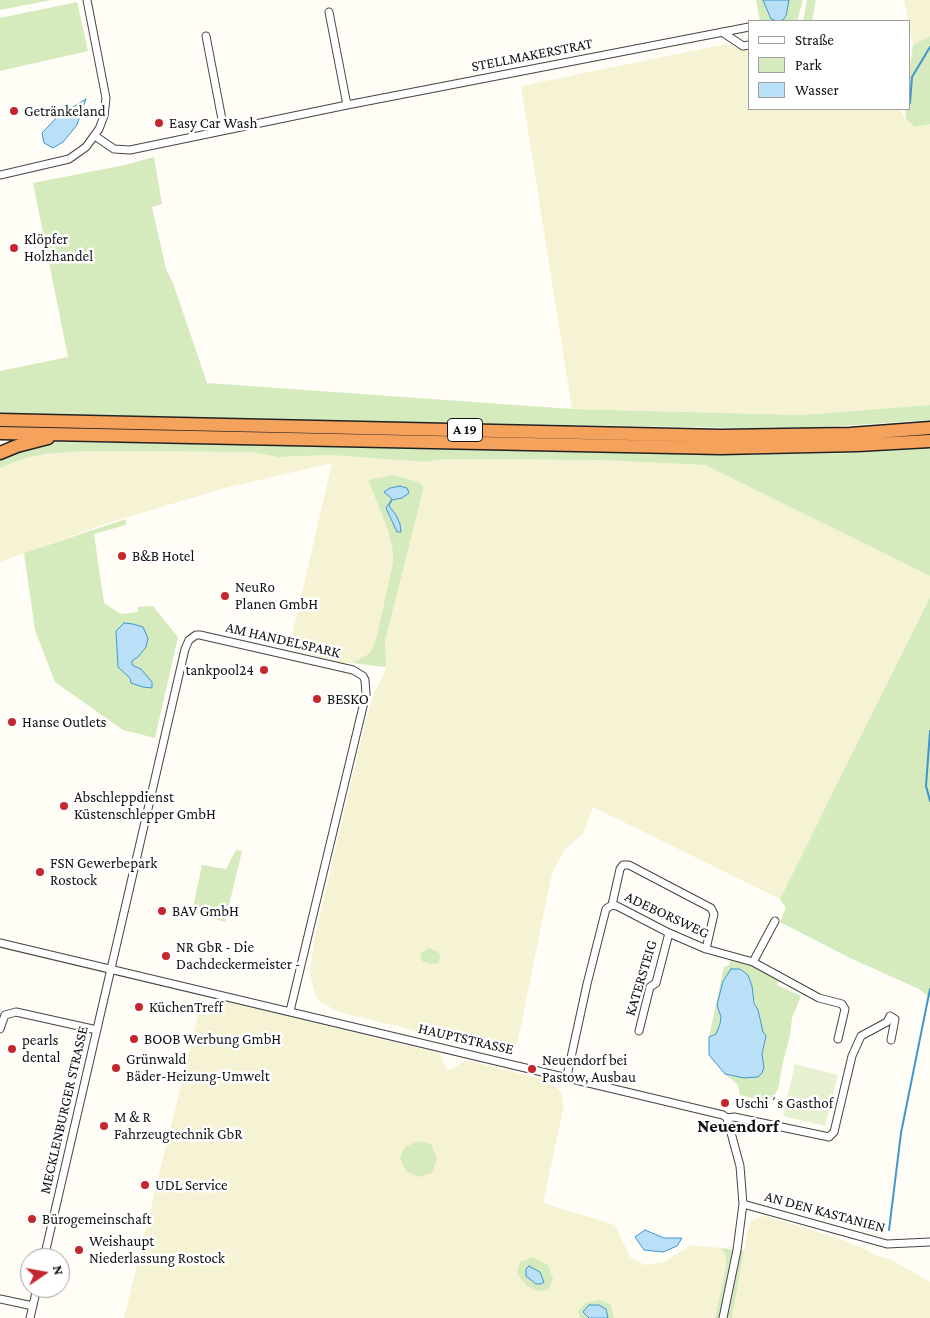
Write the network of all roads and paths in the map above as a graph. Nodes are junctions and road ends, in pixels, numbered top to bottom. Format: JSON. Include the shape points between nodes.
{"nodes":[{"id":1,"x":87,"y":0,"type":"edge"},
{"id":2,"x":329,"y":12,"type":"dead end"},
{"id":3,"x":748,"y":27,"type":"edge"},
{"id":4,"x":722,"y":32,"type":"junction"},
{"id":5,"x":206,"y":36,"type":"dead end"},
{"id":6,"x":748,"y":45,"type":"edge"},
{"id":7,"x":347,"y":106,"type":"junction"},
{"id":8,"x":224,"y":130,"type":"junction"},
{"id":9,"x":95,"y":136,"type":"junction"},
{"id":10,"x":0,"y":175,"type":"edge"},
{"id":11,"x":0,"y":420,"type":"edge"},
{"id":12,"x":930,"y":428,"type":"edge"},
{"id":13,"x":0,"y":432,"type":"edge"},
{"id":14,"x":62,"y":434,"type":"junction"},
{"id":15,"x":930,"y":440,"type":"edge"},
{"id":16,"x":0,"y":453,"type":"edge"},
{"id":17,"x":612,"y":905,"type":"junction"},
{"id":18,"x":775,"y":920,"type":"dead end"},
{"id":19,"x":669,"y":934,"type":"junction"},
{"id":20,"x":0,"y":942,"type":"edge"},
{"id":21,"x":706,"y":949,"type":"junction"},
{"id":22,"x":753,"y":962,"type":"junction"},
{"id":23,"x":112,"y":968,"type":"junction"},
{"id":24,"x":290,"y":1011,"type":"junction"},
{"id":25,"x":0,"y":1029,"type":"edge"},
{"id":26,"x":97,"y":1030,"type":"junction"},
{"id":27,"x":639,"y":1031,"type":"dead end"},
{"id":28,"x":838,"y":1039,"type":"dead end"},
{"id":29,"x":891,"y":1040,"type":"dead end"},
{"id":30,"x":567,"y":1076,"type":"junction"},
{"id":31,"x":727,"y":1118,"type":"junction"},
{"id":32,"x":743,"y":1204,"type":"junction"},
{"id":33,"x":930,"y":1242,"type":"edge"},
{"id":34,"x":46,"y":1248,"type":"edge"},
{"id":35,"x":34,"y":1298,"type":"edge"},
{"id":36,"x":0,"y":1299,"type":"edge"},
{"id":37,"x":32,"y":1306,"type":"junction"},
{"id":38,"x":30,"y":1318,"type":"edge"},
{"id":39,"x":723,"y":1318,"type":"edge"}],
"edges":[{"from":1,"to":9,"type":"street","via":[[106,98],[104,116]]},
{"from":2,"to":7,"type":"street"},
{"from":3,"to":4,"type":"street","name":"STELLMAKERSTRAT"},
{"from":4,"to":6,"type":"street","via":[[743,46]]},
{"from":4,"to":7,"type":"street","name":"STELLMAKERSTRAT"},
{"from":5,"to":8,"type":"street"},
{"from":7,"to":8,"type":"street","name":"STELLMAKERSTRAT"},
{"from":8,"to":9,"type":"street","name":"STELLMAKERSTRAT","via":[[130,150],[114,148]]},
{"from":9,"to":10,"type":"street","via":[[69,159]]},
{"from":11,"to":12,"type":"highway","number":"A 19","via":[[721,436],[850,434]]},
{"from":13,"to":14,"type":"highway","number":"A 19"},
{"from":14,"to":15,"type":"highway","number":"A 19","via":[[721,448]]},
{"from":14,"to":16,"type":"highway"},
{"from":17,"to":19,"type":"street","name":"ADEBORSWEG"},
{"from":17,"to":21,"type":"street","via":[[620,869],[629,865],[711,908],[714,914]]},
{"from":17,"to":30,"type":"street","name":"ADEBORSWEG","via":[[606,909]]},
{"from":18,"to":22,"type":"street"},
{"from":19,"to":21,"type":"street","name":"ADEBORSWEG"},
{"from":19,"to":27,"type":"street","name":"KATERSTEIG"},
{"from":20,"to":23,"type":"street","name":"HAUPTSTRASSE"},
{"from":21,"to":22,"type":"street","name":"ADEBORSWEG"},
{"from":22,"to":28,"type":"street","name":"ADEBORSWEG","via":[[819,998],[842,1004],[845,1009]]},
{"from":23,"to":24,"type":"street","name":"HAUPTSTRASSE"},
{"from":23,"to":24,"type":"street","name":"AM HANDELSPARK","via":[[189,640],[200,635],[353,670],[363,676],[366,694]]},
{"from":23,"to":26,"type":"street","name":"MECKLENBURGER STRASSE"},
{"from":24,"to":30,"type":"street","name":"HAUPTSTRASSE"},
{"from":25,"to":26,"type":"street","via":[[5,1015],[16,1012]]},
{"from":26,"to":34,"type":"street","name":"MECKLENBURGER STRASSE"},
{"from":29,"to":31,"type":"street","name":"HAUPTSTRASSE","via":[[895,1019],[890,1016],[887,1022],[861,1036],[852,1056],[834,1132],[829,1137]]},
{"from":30,"to":31,"type":"street","name":"HAUPTSTRASSE","via":[[718,1113]]},
{"from":31,"to":32,"type":"street","via":[[740,1166]]},
{"from":32,"to":33,"type":"street","name":"AN DEN KASTANIEN","via":[[887,1244]]},
{"from":32,"to":39,"type":"street"},
{"from":35,"to":37,"type":"street"},
{"from":36,"to":37,"type":"street"},
{"from":37,"to":38,"type":"street"}]}
